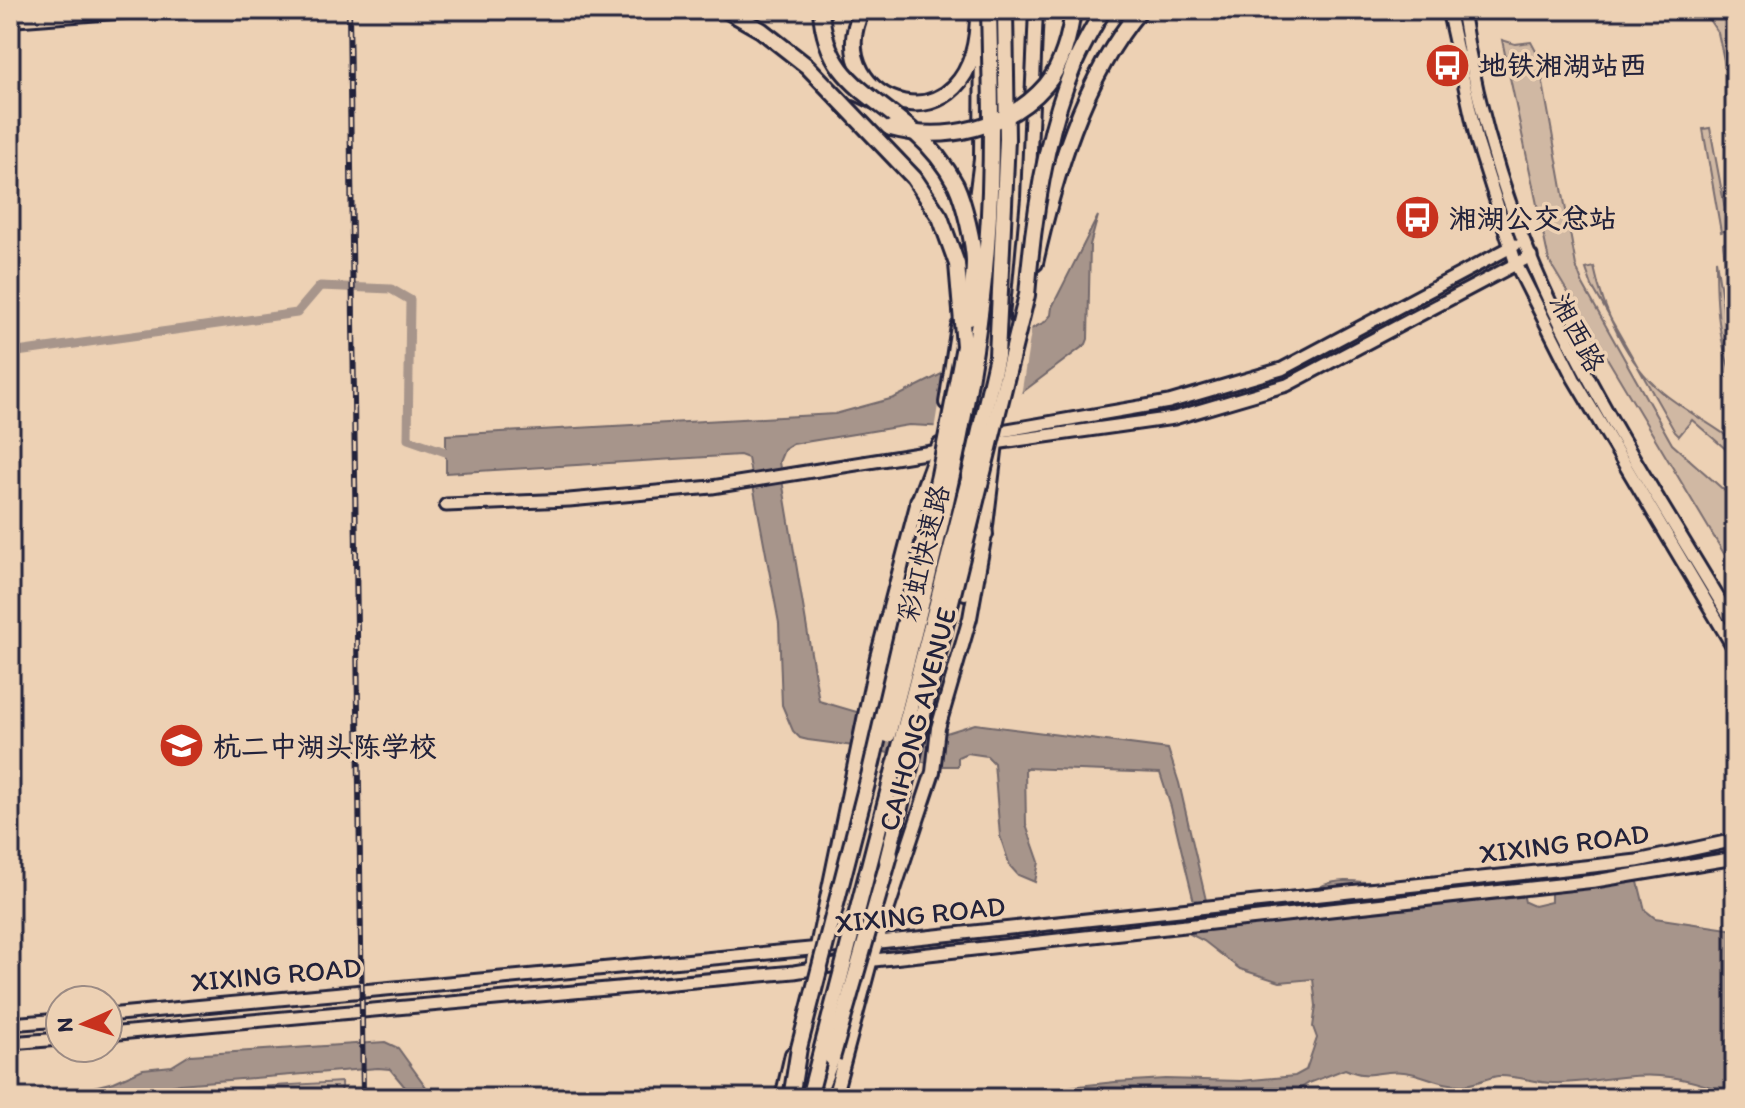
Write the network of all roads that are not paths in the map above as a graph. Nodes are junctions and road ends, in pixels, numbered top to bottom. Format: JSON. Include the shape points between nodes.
{"nodes":[{"id":1,"x":141,"y":10,"type":"edge"},
{"id":2,"x":726,"y":10,"type":"edge"},
{"id":3,"x":821,"y":10,"type":"edge"},
{"id":4,"x":862,"y":10,"type":"edge"},
{"id":5,"x":980,"y":10,"type":"edge"},
{"id":6,"x":989,"y":10,"type":"edge"},
{"id":7,"x":1005,"y":10,"type":"edge"},
{"id":8,"x":1036,"y":10,"type":"edge"},
{"id":9,"x":1073,"y":10,"type":"edge"},
{"id":10,"x":1103,"y":10,"type":"edge"},
{"id":11,"x":1140,"y":10,"type":"edge"},
{"id":12,"x":1448,"y":10,"type":"edge"},
{"id":13,"x":1462,"y":10,"type":"edge"},
{"id":14,"x":10,"y":20,"type":"edge"},
{"id":15,"x":842,"y":102,"type":"junction"},
{"id":16,"x":1524,"y":239,"type":"junction"},
{"id":17,"x":1510,"y":249,"type":"junction"},
{"id":18,"x":1531,"y":256,"type":"junction"},
{"id":19,"x":1516,"y":264,"type":"junction"},
{"id":20,"x":1027,"y":295,"type":"junction"},
{"id":21,"x":964,"y":346,"type":"junction"},
{"id":22,"x":997,"y":436,"type":"junction"},
{"id":23,"x":939,"y":442,"type":"junction"},
{"id":24,"x":918,"y":501,"type":"junction"},
{"id":25,"x":446,"y":505,"type":"dead end"},
{"id":26,"x":985,"y":534,"type":"junction"},
{"id":27,"x":1735,"y":626,"type":"edge"},
{"id":28,"x":1735,"y":650,"type":"edge"},
{"id":29,"x":1735,"y":840,"type":"edge"},
{"id":30,"x":849,"y":850,"type":"junction"},
{"id":31,"x":1735,"y":858,"type":"edge"},
{"id":32,"x":887,"y":860,"type":"junction"},
{"id":33,"x":817,"y":949,"type":"junction"},
{"id":34,"x":871,"y":959,"type":"junction"},
{"id":35,"x":812,"y":970,"type":"junction"},
{"id":36,"x":124,"y":1014,"type":"edge"},
{"id":37,"x":44,"y":1021,"type":"edge"},
{"id":38,"x":10,"y":1024,"type":"edge"},
{"id":39,"x":124,"y":1033,"type":"edge"},
{"id":40,"x":44,"y":1040,"type":"edge"},
{"id":41,"x":10,"y":1043,"type":"edge"},
{"id":42,"x":782,"y":1098,"type":"edge"},
{"id":43,"x":793,"y":1098,"type":"edge"},
{"id":44,"x":809,"y":1098,"type":"edge"},
{"id":45,"x":816,"y":1098,"type":"edge"},
{"id":46,"x":834,"y":1098,"type":"edge"}],
"edges":[{"from":1,"to":14,"type":"main road"},
{"from":2,"to":15,"type":"highway","bridge":true,"via":[[779,43]]},
{"from":3,"to":21,"type":"highway","bridge":true,"via":[[825,38],[844,73],[927,145],[956,186],[974,260]]},
{"from":4,"to":5,"type":"highway","via":[[855,51],[865,78],[891,100],[913,104],[937,99],[959,85],[972,61]]},
{"from":5,"to":23,"type":"main road","name":"CAIHONG AVENUE","via":[[981,159]]},
{"from":6,"to":43,"type":"highway","name":"彩虹快速路","bridge":true,"via":[[991,189],[970,381],[917,624]]},
{"from":7,"to":44,"type":"highway","name":"彩虹快速路","bridge":true,"via":[[1007,139],[997,356]]},
{"from":8,"to":22,"type":"main road","name":"CAIHONG AVENUE","bridge":true,"via":[[1028,198],[1016,329]]},
{"from":9,"to":15,"type":"highway","bridge":true,"via":[[1062,55],[1047,84],[1022,108],[999,120],[960,131],[919,134],[877,123]]},
{"from":10,"to":20,"type":"highway","bridge":true,"via":[[1074,64],[1059,108]]},
{"from":11,"to":20,"type":"highway","bridge":true,"via":[[1113,45],[1078,120]]},
{"from":12,"to":17,"type":"main road","name":"湘西路","via":[[1477,141]]},
{"from":13,"to":16,"type":"main road","name":"湘西路","via":[[1497,164]]},
{"from":15,"to":21,"type":"highway","bridge":true,"via":[[914,178],[940,217],[957,264]]},
{"from":16,"to":17,"type":"main road"},
{"from":16,"to":18,"type":"main road","name":"湘西路"},
{"from":17,"to":19,"type":"main road","name":"湘西路"},
{"from":17,"to":22,"type":"main road","via":[[1282,369],[1169,402]]},
{"from":18,"to":19,"type":"main road"},
{"from":18,"to":27,"type":"main road","name":"湘西路","via":[[1562,327]]},
{"from":19,"to":22,"type":"main road","via":[[1287,385],[1174,418]]},
{"from":19,"to":28,"type":"main road","name":"湘西路","via":[[1574,379]]},
{"from":20,"to":32,"type":"highway","bridge":true},
{"from":21,"to":30,"type":"highway","bridge":true,"via":[[939,475]]},
{"from":22,"to":23,"type":"main road"},
{"from":22,"to":26,"type":"main road","name":"CAIHONG AVENUE"},
{"from":23,"to":24,"type":"main road","name":"CAIHONG AVENUE"},
{"from":23,"to":25,"type":"main road","via":[[746,482],[582,499]]},
{"from":24,"to":30,"type":"highway","bridge":true,"via":[[918,533],[852,806]]},
{"from":24,"to":33,"type":"main road","name":"CAIHONG AVENUE","via":[[866,706]]},
{"from":26,"to":32,"type":"highway","bridge":true,"via":[[971,563],[917,782]]},
{"from":26,"to":34,"type":"main road","name":"CAIHONG AVENUE","via":[[970,618],[938,728],[933,772]]},
{"from":29,"to":33,"type":"main road","name":"XIXING ROAD","via":[[1604,865]]},
{"from":30,"to":43,"type":"highway","bridge":true,"via":[[799,1048]]},
{"from":31,"to":34,"type":"main road","name":"XIXING ROAD","via":[[1595,881]]},
{"from":32,"to":45,"type":"highway","bridge":true},
{"from":33,"to":35,"type":"main road","name":"CAIHONG AVENUE"},
{"from":33,"to":36,"type":"main road","name":"XIXING ROAD"},
{"from":34,"to":35,"type":"main road","name":"XIXING ROAD"},
{"from":34,"to":46,"type":"main road","name":"CAIHONG AVENUE"},
{"from":35,"to":39,"type":"main road","name":"XIXING ROAD"},
{"from":35,"to":42,"type":"main road","name":"CAIHONG AVENUE"},
{"from":37,"to":38,"type":"main road"},
{"from":40,"to":41,"type":"main road"}]}
